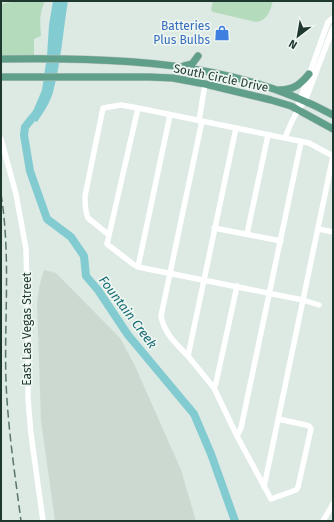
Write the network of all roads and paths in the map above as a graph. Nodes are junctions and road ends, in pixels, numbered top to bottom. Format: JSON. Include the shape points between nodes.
{"nodes":[{"id":1,"x":333,"y":19,"type":"edge"},
{"id":2,"x":333,"y":28,"type":"edge"},
{"id":3,"x":1,"y":59,"type":"edge"},
{"id":4,"x":180,"y":66,"type":"junction"},
{"id":5,"x":209,"y":72,"type":"junction"},
{"id":6,"x":309,"y":74,"type":"junction"},
{"id":7,"x":1,"y":77,"type":"edge"},
{"id":8,"x":205,"y":84,"type":"junction"},
{"id":9,"x":276,"y":90,"type":"junction"},
{"id":10,"x":302,"y":100,"type":"junction"},
{"id":11,"x":138,"y":108,"type":"junction"},
{"id":12,"x":298,"y":110,"type":"junction"},
{"id":13,"x":170,"y":115,"type":"junction"},
{"id":14,"x":333,"y":115,"type":"edge"},
{"id":15,"x":201,"y":121,"type":"junction"},
{"id":16,"x":236,"y":128,"type":"junction"},
{"id":17,"x":333,"y":129,"type":"edge"},
{"id":18,"x":268,"y":135,"type":"junction"},
{"id":19,"x":286,"y":138,"type":"junction"},
{"id":20,"x":1,"y":139,"type":"edge"},
{"id":21,"x":301,"y":142,"type":"junction"},
{"id":22,"x":333,"y":156,"type":"edge"},
{"id":23,"x":214,"y":228,"type":"junction"},
{"id":24,"x":318,"y":229,"type":"junction"},
{"id":25,"x":333,"y":232,"type":"edge"},
{"id":26,"x":247,"y":234,"type":"junction"},
{"id":27,"x":109,"y":235,"type":"junction"},
{"id":28,"x":280,"y":242,"type":"junction"},
{"id":29,"x":138,"y":266,"type":"junction"},
{"id":30,"x":170,"y":273,"type":"junction"},
{"id":31,"x":204,"y":280,"type":"junction"},
{"id":32,"x":237,"y":286,"type":"junction"},
{"id":33,"x":270,"y":293,"type":"junction"},
{"id":34,"x":303,"y":300,"type":"junction"},
{"id":35,"x":319,"y":305,"type":"dead end"},
{"id":36,"x":188,"y":356,"type":"junction"},
{"id":37,"x":214,"y":388,"type":"junction"},
{"id":38,"x":278,"y":419,"type":"junction"},
{"id":39,"x":237,"y":436,"type":"junction"},
{"id":40,"x":264,"y":487,"type":"junction"},
{"id":41,"x":333,"y":504,"type":"edge"},
{"id":42,"x":43,"y":521,"type":"edge"},
{"id":43,"x":323,"y":521,"type":"edge"}],
"edges":[{"from":1,"to":6,"type":"street","via":[[328,22]]},
{"from":2,"to":10,"type":"street"},
{"from":3,"to":4,"type":"main road","name":"South Circle Drive","via":[[90,59]]},
{"from":4,"to":5,"type":"main road","name":"South Circle Drive"},
{"from":4,"to":5,"type":"main road","via":[[189,66],[198,56],[199,63]]},
{"from":5,"to":9,"type":"main road","name":"South Circle Drive","via":[[252,81]]},
{"from":6,"to":9,"type":"main road","via":[[295,88]]},
{"from":6,"to":10,"type":"street"},
{"from":7,"to":8,"type":"main road","name":"South Circle Drive","via":[[159,77]]},
{"from":8,"to":12,"type":"main road","name":"South Circle Drive","via":[[271,100]]},
{"from":8,"to":15,"type":"street"},
{"from":9,"to":10,"type":"main road","name":"South Circle Drive"},
{"from":10,"to":12,"type":"street"},
{"from":10,"to":14,"type":"main road","name":"South Circle Drive"},
{"from":11,"to":13,"type":"street"},
{"from":11,"to":27,"type":"street"},
{"from":11,"to":27,"type":"street","via":[[121,105],[103,108],[85,201],[88,218]]},
{"from":12,"to":17,"type":"main road","name":"South Circle Drive"},
{"from":12,"to":19,"type":"street"},
{"from":13,"to":15,"type":"street"},
{"from":13,"to":29,"type":"street"},
{"from":15,"to":16,"type":"street"},
{"from":15,"to":30,"type":"street"},
{"from":16,"to":18,"type":"street"},
{"from":16,"to":23,"type":"street"},
{"from":18,"to":19,"type":"street"},
{"from":18,"to":26,"type":"street"},
{"from":19,"to":21,"type":"street"},
{"from":20,"to":42,"type":"street","name":"East Las Vegas Street","via":[[16,194],[26,249],[28,399]]},
{"from":21,"to":22,"type":"street","via":[[312,144]]},
{"from":21,"to":28,"type":"street"},
{"from":22,"to":24,"type":"street"},
{"from":23,"to":26,"type":"street"},
{"from":23,"to":31,"type":"street"},
{"from":24,"to":25,"type":"street"},
{"from":24,"to":34,"type":"street"},
{"from":26,"to":28,"type":"street"},
{"from":27,"to":29,"type":"street","via":[[107,244]]},
{"from":28,"to":33,"type":"street"},
{"from":29,"to":30,"type":"street"},
{"from":30,"to":31,"type":"street"},
{"from":30,"to":36,"type":"street","via":[[161,316],[172,340]]},
{"from":31,"to":32,"type":"street"},
{"from":31,"to":36,"type":"street"},
{"from":32,"to":33,"type":"street"},
{"from":32,"to":37,"type":"street"},
{"from":33,"to":34,"type":"street"},
{"from":33,"to":39,"type":"street","via":[[241,428]]},
{"from":34,"to":35,"type":"street"},
{"from":34,"to":38,"type":"street"},
{"from":36,"to":37,"type":"street"},
{"from":37,"to":39,"type":"street"},
{"from":38,"to":40,"type":"street"},
{"from":38,"to":40,"type":"street","via":[[306,424],[311,429],[297,489],[271,500]]},
{"from":39,"to":40,"type":"street"},
{"from":41,"to":43,"type":"street"}]}
